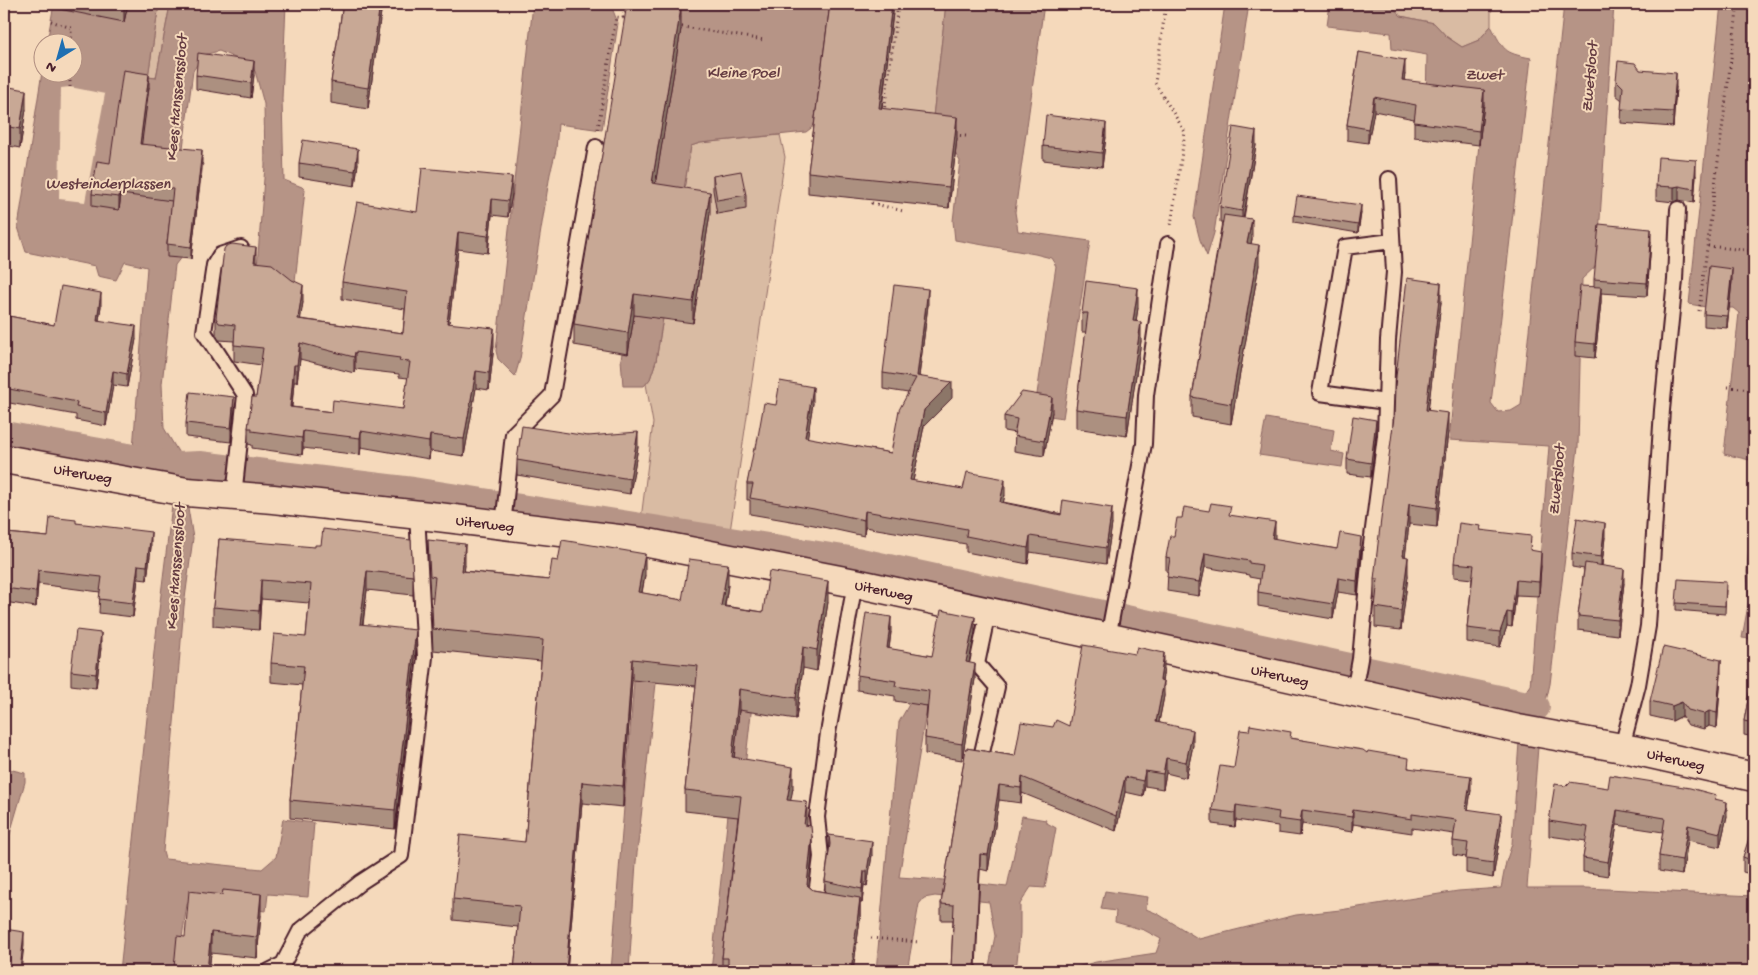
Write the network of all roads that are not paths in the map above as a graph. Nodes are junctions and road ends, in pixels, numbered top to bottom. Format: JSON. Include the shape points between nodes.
{"nodes":[{"id":1,"x":596,"y":147,"type":"dead end"},
{"id":2,"x":1388,"y":179,"type":"dead end"},
{"id":3,"x":1678,"y":209,"type":"dead end"},
{"id":4,"x":1392,"y":241,"type":"junction"},
{"id":5,"x":1168,"y":244,"type":"road end"},
{"id":6,"x":247,"y":247,"type":"edge"},
{"id":7,"x":1386,"y":402,"type":"junction"},
{"id":8,"x":4,"y":459,"type":"edge"},
{"id":9,"x":235,"y":488,"type":"junction"},
{"id":10,"x":504,"y":511,"type":"junction"},
{"id":11,"x":417,"y":514,"type":"junction"},
{"id":12,"x":855,"y":584,"type":"junction"},
{"id":13,"x":988,"y":612,"type":"junction"},
{"id":14,"x":1110,"y":626,"type":"junction"},
{"id":15,"x":1355,"y":685,"type":"junction"},
{"id":16,"x":1622,"y":748,"type":"junction"},
{"id":17,"x":980,"y":757,"type":"edge"},
{"id":18,"x":1754,"y":777,"type":"edge"},
{"id":19,"x":832,"y":905,"type":"edge"},
{"id":20,"x":287,"y":968,"type":"edge"},
{"id":21,"x":269,"y":971,"type":"edge"}],
"edges":[{"from":1,"to":10,"type":"lane","via":[[552,395],[513,434]]},
{"from":2,"to":4,"type":"lane"},
{"from":3,"to":16,"type":"lane","via":[[1648,626],[1638,686]]},
{"from":4,"to":7,"type":"lane","via":[[1394,272]]},
{"from":4,"to":7,"type":"lane","via":[[1345,247],[1320,393]]},
{"from":5,"to":14,"type":"lane","via":[[1146,395],[1144,444]]},
{"from":6,"to":9,"type":"lane","via":[[220,255],[214,264],[204,332],[245,395]]},
{"from":7,"to":15,"type":"lane","via":[[1385,436]]},
{"from":8,"to":9,"type":"street","name":"Uiterweg","via":[[177,490]]},
{"from":9,"to":11,"type":"street","name":"Uiterweg"},
{"from":10,"to":11,"type":"street","name":"Uiterweg"},
{"from":10,"to":12,"type":"street","name":"Uiterweg"},
{"from":11,"to":20,"type":"lane","via":[[425,658],[401,856],[361,882],[300,931]]},
{"from":12,"to":13,"type":"street","name":"Uiterweg"},
{"from":12,"to":19,"type":"lane","via":[[828,733],[817,817],[821,857],[815,902]]},
{"from":13,"to":14,"type":"street","name":"Uiterweg"},
{"from":13,"to":17,"type":"lane","via":[[977,664],[997,687]]},
{"from":14,"to":15,"type":"street","name":"Uiterweg"},
{"from":15,"to":16,"type":"street","name":"Uiterweg","via":[[1530,731]]},
{"from":16,"to":18,"type":"street","name":"Uiterweg"},
{"from":20,"to":21,"type":"lane"}]}
